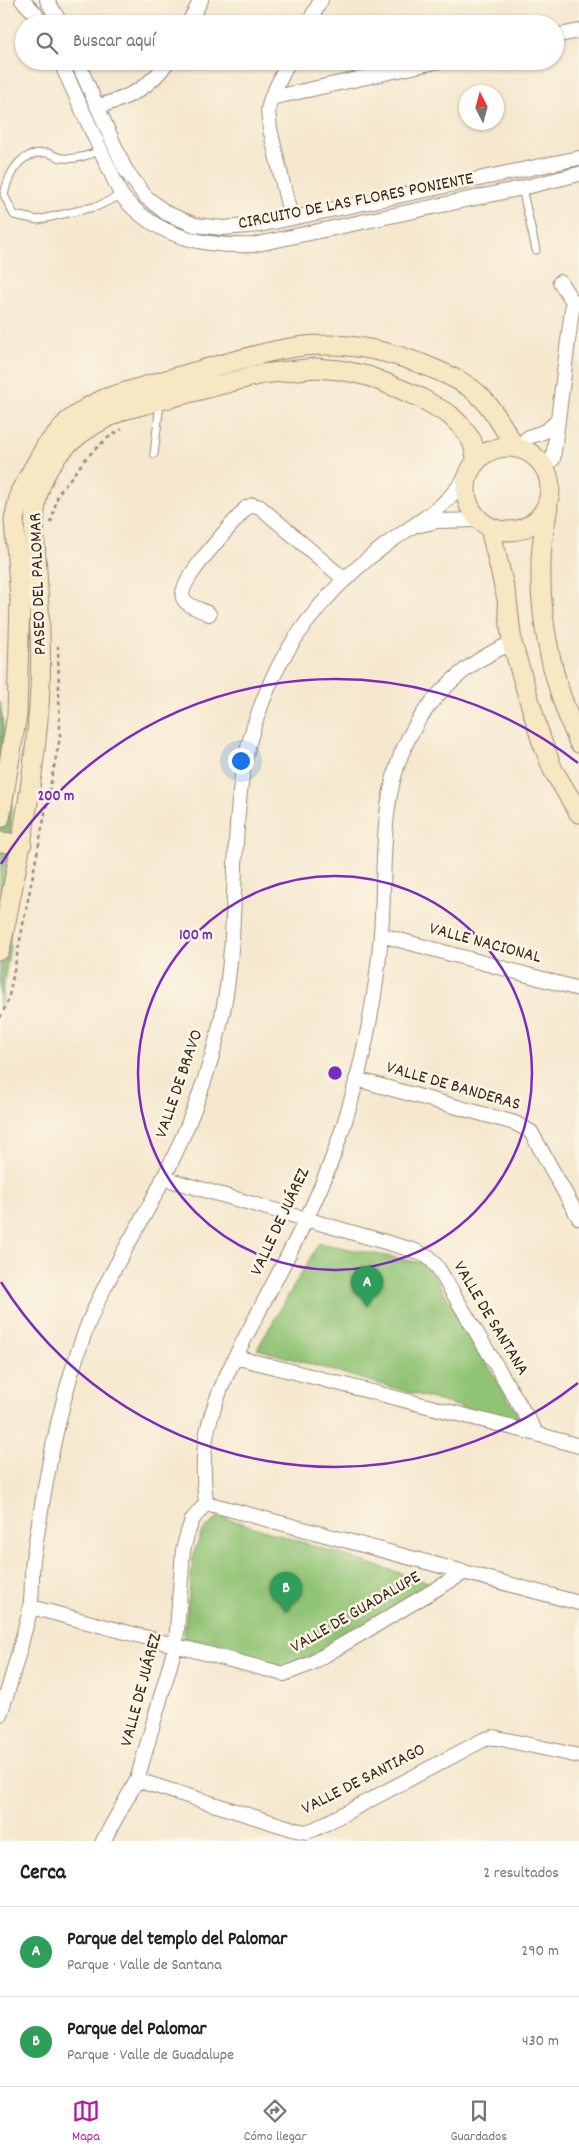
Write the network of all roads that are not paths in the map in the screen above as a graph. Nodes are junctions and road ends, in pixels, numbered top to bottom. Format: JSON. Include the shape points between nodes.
{"nodes":[{"id":1,"x":22,"y":0,"type":"edge"},
{"id":2,"x":47,"y":0,"type":"edge"},
{"id":3,"x":200,"y":0,"type":"edge"},
{"id":4,"x":321,"y":0,"type":"edge"},
{"id":5,"x":36,"y":15,"type":"edge"},
{"id":6,"x":56,"y":15,"type":"edge"},
{"id":7,"x":192,"y":15,"type":"edge"},
{"id":8,"x":313,"y":15,"type":"edge"},
{"id":9,"x":579,"y":31,"type":"edge"},
{"id":10,"x":564,"y":34,"type":"edge"},
{"id":11,"x":64,"y":70,"type":"edge"},
{"id":12,"x":82,"y":70,"type":"edge"},
{"id":13,"x":162,"y":70,"type":"edge"},
{"id":14,"x":285,"y":70,"type":"edge"},
{"id":15,"x":399,"y":70,"type":"edge"},
{"id":16,"x":271,"y":98,"type":"junction"},
{"id":17,"x":97,"y":106,"type":"junction"},
{"id":18,"x":100,"y":151,"type":"junction"},
{"id":19,"x":579,"y":158,"type":"edge"},
{"id":20,"x":579,"y":174,"type":"edge"},
{"id":21,"x":522,"y":188,"type":"junction"},
{"id":22,"x":121,"y":195,"type":"junction"},
{"id":23,"x":390,"y":197,"type":"junction"},
{"id":24,"x":394,"y":215,"type":"junction"},
{"id":25,"x":291,"y":218,"type":"junction"},
{"id":26,"x":536,"y":250,"type":"dead end"},
{"id":27,"x":560,"y":282,"type":"dead end"},
{"id":28,"x":159,"y":391,"type":"junction"},
{"id":29,"x":557,"y":421,"type":"junction"},
{"id":30,"x":518,"y":448,"type":"junction"},
{"id":31,"x":154,"y":454,"type":"dead end"},
{"id":32,"x":473,"y":466,"type":"junction"},
{"id":33,"x":544,"y":467,"type":"junction"},
{"id":34,"x":548,"y":505,"type":"junction"},
{"id":35,"x":484,"y":524,"type":"junction"},
{"id":36,"x":412,"y":527,"type":"junction"},
{"id":37,"x":346,"y":580,"type":"junction"},
{"id":38,"x":29,"y":596,"type":"junction"},
{"id":39,"x":209,"y":614,"type":"dead end"},
{"id":40,"x":512,"y":643,"type":"junction"},
{"id":41,"x":579,"y":743,"type":"edge"},
{"id":42,"x":579,"y":813,"type":"edge"},
{"id":43,"x":0,"y":818,"type":"edge"},
{"id":44,"x":0,"y":842,"type":"edge"},
{"id":45,"x":22,"y":844,"type":"junction"},
{"id":46,"x":381,"y":935,"type":"junction"},
{"id":47,"x":0,"y":950,"type":"edge"},
{"id":48,"x":579,"y":989,"type":"edge"},
{"id":49,"x":356,"y":1079,"type":"junction"},
{"id":50,"x":163,"y":1178,"type":"junction"},
{"id":51,"x":579,"y":1218,"type":"edge"},
{"id":52,"x":306,"y":1220,"type":"junction"},
{"id":53,"x":235,"y":1357,"type":"junction"},
{"id":54,"x":537,"y":1434,"type":"junction"},
{"id":55,"x":579,"y":1446,"type":"edge"},
{"id":56,"x":206,"y":1503,"type":"junction"},
{"id":57,"x":465,"y":1572,"type":"junction"},
{"id":58,"x":579,"y":1603,"type":"edge"},
{"id":59,"x":31,"y":1607,"type":"junction"},
{"id":60,"x":176,"y":1644,"type":"junction"},
{"id":61,"x":0,"y":1714,"type":"edge"},
{"id":62,"x":579,"y":1756,"type":"edge"},
{"id":63,"x":137,"y":1780,"type":"junction"},
{"id":64,"x":103,"y":1841,"type":"edge"}],
"edges":[{"from":1,"to":5,"type":"street"},
{"from":2,"to":6,"type":"street"},
{"from":3,"to":7,"type":"street"},
{"from":4,"to":8,"type":"street"},
{"from":9,"to":10,"type":"street"},
{"from":11,"to":18,"type":"street","name":"CIRCUITO DE LAS FLORES PONIENTE"},
{"from":12,"to":17,"type":"street","name":"CIRCUITO DE LAS FLORES PONIENTE"},
{"from":13,"to":17,"type":"street","via":[[138,91]]},
{"from":14,"to":16,"type":"street"},
{"from":15,"to":16,"type":"street"},
{"from":16,"to":25,"type":"street","via":[[268,110],[270,129]]},
{"from":17,"to":25,"type":"street","name":"CIRCUITO DE LAS FLORES PONIENTE","via":[[124,169],[145,196],[166,213],[196,225],[224,228]]},
{"from":18,"to":22,"type":"street","name":"CIRCUITO DE LAS FLORES PONIENTE"},
{"from":18,"to":22,"type":"lane","via":[[77,158],[60,158],[50,153],[31,154],[18,162],[7,180],[4,196],[14,215],[38,220],[98,206]]},
{"from":19,"to":23,"type":"street","name":"CIRCUITO DE LAS FLORES PONIENTE"},
{"from":20,"to":21,"type":"street","name":"CIRCUITO DE LAS FLORES PONIENTE"},
{"from":21,"to":24,"type":"street","name":"CIRCUITO DE LAS FLORES PONIENTE"},
{"from":21,"to":26,"type":"lane"},
{"from":22,"to":24,"type":"street","name":"CIRCUITO DE LAS FLORES PONIENTE","via":[[133,210],[158,227],[200,243],[225,246],[253,245]]},
{"from":23,"to":24,"type":"street"},
{"from":23,"to":25,"type":"street","name":"CIRCUITO DE LAS FLORES PONIENTE"},
{"from":27,"to":29,"type":"street","via":[[573,302]]},
{"from":28,"to":30,"type":"street","name":"PASEO DEL PALOMAR","via":[[250,357],[296,347],[323,345],[387,352],[446,373],[470,388],[488,406]]},
{"from":28,"to":31,"type":"lane"},
{"from":28,"to":32,"type":"street","name":"PASEO DEL PALOMAR","via":[[315,368],[368,376],[421,398],[450,415],[472,441]]},
{"from":28,"to":38,"type":"street","name":"PASEO DEL PALOMAR","via":[[101,419],[61,450],[40,487],[34,518]]},
{"from":29,"to":30,"type":"street","via":[[546,430],[530,436]]},
{"from":29,"to":33,"type":"street","via":[[553,459]]},
{"from":30,"to":32,"type":"street","via":[[501,447],[488,452]]},
{"from":30,"to":33,"type":"street","via":[[537,458]]},
{"from":32,"to":35,"type":"street","via":[[465,489],[468,506]]},
{"from":32,"to":36,"type":"street","name":"VALLE DE BRAVO","via":[[457,492]]},
{"from":33,"to":34,"type":"street","via":[[551,490]]},
{"from":34,"to":35,"type":"street","via":[[541,517],[517,531],[503,532]]},
{"from":34,"to":41,"type":"street","via":[[540,560],[541,601],[548,647],[563,705]]},
{"from":35,"to":36,"type":"street","name":"VALLE DE BRAVO","via":[[438,521]]},
{"from":35,"to":40,"type":"street","via":[[507,599]]},
{"from":36,"to":37,"type":"street","name":"VALLE DE BRAVO"},
{"from":37,"to":39,"type":"street","via":[[260,507],[253,505],[246,508],[197,566],[184,587],[182,596],[186,602]]},
{"from":37,"to":50,"type":"street","name":"VALLE DE BRAVO","via":[[312,616],[285,656],[272,679],[254,726],[240,796],[235,906],[223,1011],[196,1106]]},
{"from":38,"to":43,"type":"street","name":"PASEO DEL PALOMAR","via":[[17,715]]},
{"from":38,"to":45,"type":"street","name":"PASEO DEL PALOMAR","via":[[41,646],[40,689],[34,766]]},
{"from":40,"to":42,"type":"street","via":[[547,755]]},
{"from":40,"to":46,"type":"street","name":"VALLE DE JUÁREZ","via":[[476,661],[452,680],[436,696],[409,737],[390,791],[386,818]]},
{"from":44,"to":45,"type":"street"},
{"from":45,"to":47,"type":"street","name":"PASEO DEL PALOMAR"},
{"from":46,"to":48,"type":"street","name":"VALLE NACIONAL"},
{"from":46,"to":49,"type":"street","name":"VALLE DE JUÁREZ","via":[[371,1019]]},
{"from":49,"to":51,"type":"street","name":"VALLE DE BANDERAS","via":[[515,1123],[532,1132]]},
{"from":49,"to":52,"type":"street","name":"VALLE DE JUÁREZ","via":[[335,1151]]},
{"from":50,"to":52,"type":"street","name":"VALLE DE SANTANA"},
{"from":50,"to":59,"type":"street","name":"VALLE DE BRAVO","via":[[85,1330],[65,1397],[44,1493],[31,1575]]},
{"from":52,"to":53,"type":"street","name":"VALLE DE JUÁREZ"},
{"from":52,"to":54,"type":"street","name":"VALLE DE SANTANA","via":[[429,1257]]},
{"from":53,"to":54,"type":"street"},
{"from":53,"to":56,"type":"street","name":"VALLE DE JUÁREZ","via":[[207,1429],[202,1472]]},
{"from":54,"to":55,"type":"street"},
{"from":56,"to":57,"type":"street","name":"VALLE DE GUADALUPE"},
{"from":56,"to":60,"type":"street","name":"VALLE DE JUÁREZ","via":[[192,1520],[183,1550]]},
{"from":57,"to":58,"type":"street","name":"VALLE DE GUADALUPE"},
{"from":57,"to":60,"type":"street","name":"VALLE DE GUADALUPE","via":[[310,1664],[284,1674]]},
{"from":59,"to":60,"type":"street","name":"VALLE DE GUADALUPE"},
{"from":59,"to":61,"type":"street","name":"VALLE DE BRAVO"},
{"from":60,"to":63,"type":"street","name":"VALLE DE JUÁREZ"},
{"from":62,"to":63,"type":"street","name":"VALLE DE SANTIAGO","via":[[493,1737],[306,1832]]},
{"from":63,"to":64,"type":"street","name":"VALLE DE JUÁREZ"}]}
